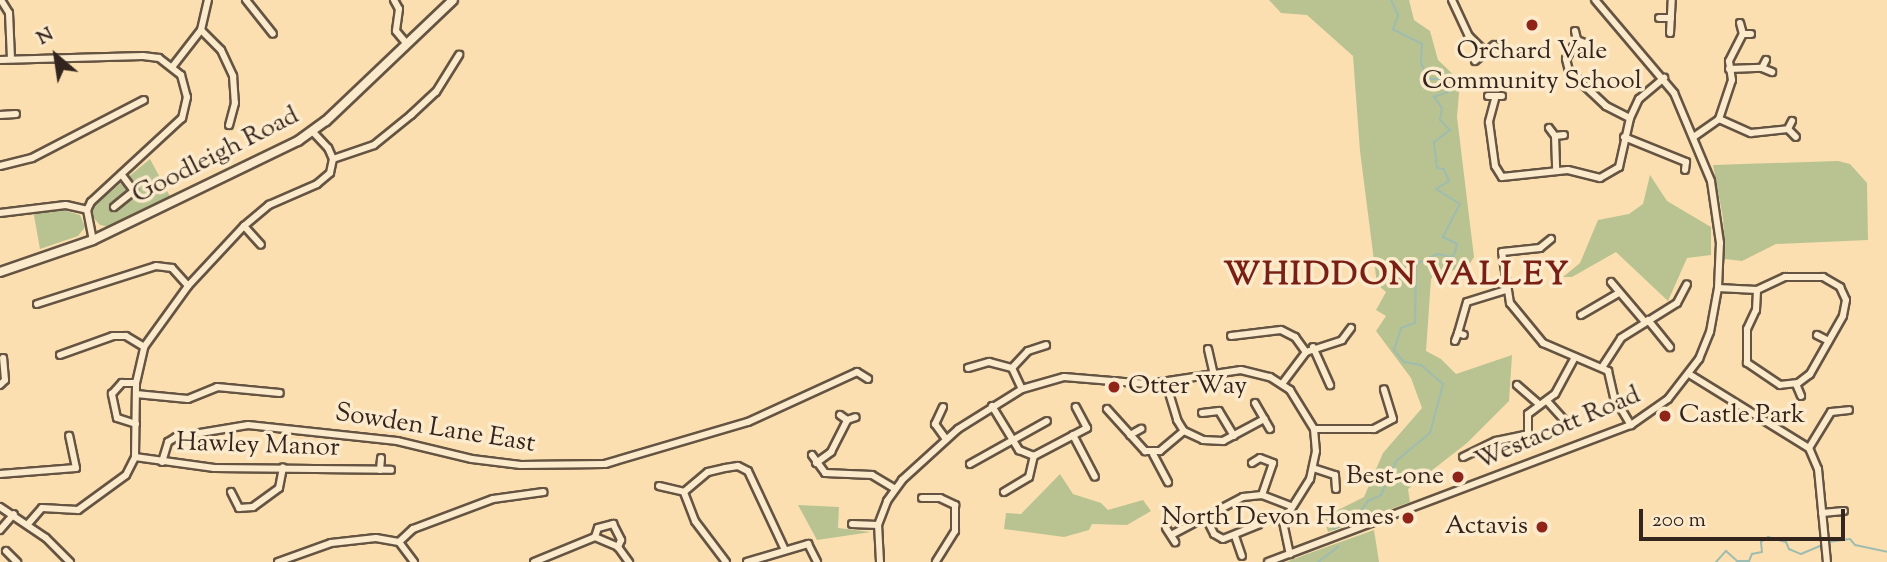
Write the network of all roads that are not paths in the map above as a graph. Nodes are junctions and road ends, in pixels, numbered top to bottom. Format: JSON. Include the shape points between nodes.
{"nodes":[{"id":1,"x":1,"y":0,"type":"edge"},
{"id":2,"x":208,"y":0,"type":"edge"},
{"id":3,"x":246,"y":0,"type":"edge"},
{"id":4,"x":394,"y":0,"type":"edge"},
{"id":5,"x":453,"y":0,"type":"edge"},
{"id":6,"x":1452,"y":0,"type":"edge"},
{"id":7,"x":1672,"y":0,"type":"edge"},
{"id":8,"x":1597,"y":1,"type":"edge"},
{"id":9,"x":1659,"y":18,"type":"dead end"},
{"id":10,"x":1671,"y":18,"type":"junction"},
{"id":11,"x":1740,"y":23,"type":"dead end"},
{"id":12,"x":201,"y":30,"type":"junction"},
{"id":13,"x":1575,"y":32,"type":"dead end"},
{"id":14,"x":1670,"y":33,"type":"dead end"},
{"id":15,"x":273,"y":34,"type":"dead end"},
{"id":16,"x":1577,"y":40,"type":"junction"},
{"id":17,"x":406,"y":43,"type":"junction"},
{"id":18,"x":1585,"y":43,"type":"dead end"},
{"id":19,"x":1494,"y":45,"type":"dead end"},
{"id":20,"x":1483,"y":50,"type":"junction"},
{"id":21,"x":459,"y":55,"type":"dead end"},
{"id":22,"x":11,"y":59,"type":"junction"},
{"id":23,"x":0,"y":60,"type":"edge"},
{"id":24,"x":1766,"y":60,"type":"dead end"},
{"id":25,"x":1475,"y":61,"type":"dead end"},
{"id":26,"x":173,"y":66,"type":"junction"},
{"id":27,"x":1762,"y":68,"type":"junction"},
{"id":28,"x":1729,"y":69,"type":"junction"},
{"id":29,"x":1772,"y":72,"type":"dead end"},
{"id":30,"x":1664,"y":78,"type":"junction"},
{"id":31,"x":1488,"y":96,"type":"dead end"},
{"id":32,"x":144,"y":100,"type":"dead end"},
{"id":33,"x":16,"y":114,"type":"dead end"},
{"id":34,"x":0,"y":115,"type":"edge"},
{"id":35,"x":1630,"y":118,"type":"junction"},
{"id":36,"x":1719,"y":119,"type":"junction"},
{"id":37,"x":1792,"y":121,"type":"dead end"},
{"id":38,"x":229,"y":124,"type":"dead end"},
{"id":39,"x":1549,"y":128,"type":"dead end"},
{"id":40,"x":1788,"y":129,"type":"junction"},
{"id":41,"x":312,"y":131,"type":"junction"},
{"id":42,"x":1564,"y":135,"type":"dead end"},
{"id":43,"x":1555,"y":136,"type":"junction"},
{"id":44,"x":1695,"y":136,"type":"junction"},
{"id":45,"x":1624,"y":137,"type":"junction"},
{"id":46,"x":1796,"y":137,"type":"dead end"},
{"id":47,"x":333,"y":159,"type":"junction"},
{"id":48,"x":0,"y":166,"type":"edge"},
{"id":49,"x":1685,"y":170,"type":"dead end"},
{"id":50,"x":1556,"y":171,"type":"junction"},
{"id":51,"x":121,"y":174,"type":"junction"},
{"id":52,"x":114,"y":207,"type":"dead end"},
{"id":53,"x":87,"y":211,"type":"junction"},
{"id":54,"x":0,"y":213,"type":"edge"},
{"id":55,"x":244,"y":226,"type":"junction"},
{"id":56,"x":1552,"y":237,"type":"dead end"},
{"id":57,"x":93,"y":240,"type":"junction"},
{"id":58,"x":1501,"y":243,"type":"dead end"},
{"id":59,"x":261,"y":245,"type":"dead end"},
{"id":60,"x":1502,"y":252,"type":"junction"},
{"id":61,"x":0,"y":272,"type":"edge"},
{"id":62,"x":1611,"y":282,"type":"dead end"},
{"id":63,"x":1687,"y":284,"type":"dead end"},
{"id":64,"x":188,"y":286,"type":"junction"},
{"id":65,"x":1718,"y":288,"type":"junction"},
{"id":66,"x":1506,"y":290,"type":"junction"},
{"id":67,"x":1757,"y":290,"type":"junction"},
{"id":68,"x":1618,"y":294,"type":"junction"},
{"id":69,"x":37,"y":304,"type":"dead end"},
{"id":70,"x":1581,"y":315,"type":"dead end"},
{"id":71,"x":1647,"y":321,"type":"junction"},
{"id":72,"x":1351,"y":328,"type":"dead end"},
{"id":73,"x":1817,"y":335,"type":"dead end"},
{"id":74,"x":1231,"y":336,"type":"dead end"},
{"id":75,"x":1459,"y":336,"type":"dead end"},
{"id":76,"x":1829,"y":341,"type":"junction"},
{"id":77,"x":1046,"y":345,"type":"dead end"},
{"id":78,"x":144,"y":347,"type":"junction"},
{"id":79,"x":1313,"y":347,"type":"junction"},
{"id":80,"x":1670,"y":347,"type":"dead end"},
{"id":81,"x":1208,"y":349,"type":"dead end"},
{"id":82,"x":1306,"y":352,"type":"junction"},
{"id":83,"x":60,"y":355,"type":"dead end"},
{"id":84,"x":1575,"y":357,"type":"junction"},
{"id":85,"x":3,"y":358,"type":"dead end"},
{"id":86,"x":1603,"y":366,"type":"junction"},
{"id":87,"x":968,"y":368,"type":"dead end"},
{"id":88,"x":1012,"y":368,"type":"junction"},
{"id":89,"x":1689,"y":374,"type":"junction"},
{"id":90,"x":1214,"y":375,"type":"junction"},
{"id":91,"x":868,"y":379,"type":"dead end"},
{"id":92,"x":136,"y":383,"type":"junction"},
{"id":93,"x":1166,"y":383,"type":"junction"},
{"id":94,"x":1282,"y":384,"type":"junction"},
{"id":95,"x":1796,"y":384,"type":"junction"},
{"id":96,"x":0,"y":385,"type":"edge"},
{"id":97,"x":1330,"y":385,"type":"dead end"},
{"id":98,"x":1517,"y":385,"type":"dead end"},
{"id":99,"x":1022,"y":388,"type":"junction"},
{"id":100,"x":1384,"y":389,"type":"dead end"},
{"id":101,"x":279,"y":393,"type":"dead end"},
{"id":102,"x":136,"y":394,"type":"junction"},
{"id":103,"x":1801,"y":397,"type":"dead end"},
{"id":104,"x":1255,"y":402,"type":"dead end"},
{"id":105,"x":1543,"y":403,"type":"junction"},
{"id":106,"x":992,"y":405,"type":"junction"},
{"id":107,"x":943,"y":407,"type":"dead end"},
{"id":108,"x":1076,"y":407,"type":"dead end"},
{"id":109,"x":1107,"y":409,"type":"dead end"},
{"id":110,"x":1849,"y":410,"type":"dead end"},
{"id":111,"x":1202,"y":413,"type":"dead end"},
{"id":112,"x":840,"y":415,"type":"dead end"},
{"id":113,"x":856,"y":417,"type":"dead end"},
{"id":114,"x":1264,"y":419,"type":"junction"},
{"id":115,"x":848,"y":420,"type":"junction"},
{"id":116,"x":1047,"y":421,"type":"dead end"},
{"id":117,"x":1566,"y":423,"type":"dead end"},
{"id":118,"x":136,"y":424,"type":"junction"},
{"id":119,"x":1632,"y":425,"type":"junction"},
{"id":120,"x":1141,"y":429,"type":"dead end"},
{"id":121,"x":1270,"y":429,"type":"dead end"},
{"id":122,"x":1314,"y":429,"type":"junction"},
{"id":123,"x":1184,"y":431,"type":"junction"},
{"id":124,"x":1528,"y":434,"type":"junction"},
{"id":125,"x":1073,"y":435,"type":"junction"},
{"id":126,"x":1130,"y":435,"type":"junction"},
{"id":127,"x":69,"y":436,"type":"dead end"},
{"id":128,"x":1234,"y":436,"type":"junction"},
{"id":129,"x":946,"y":439,"type":"junction"},
{"id":130,"x":1012,"y":440,"type":"junction"},
{"id":131,"x":1529,"y":443,"type":"dead end"},
{"id":132,"x":1810,"y":448,"type":"junction"},
{"id":133,"x":1153,"y":454,"type":"junction"},
{"id":134,"x":811,"y":455,"type":"dead end"},
{"id":135,"x":1034,"y":456,"type":"junction"},
{"id":136,"x":135,"y":457,"type":"junction"},
{"id":137,"x":1463,"y":457,"type":"dead end"},
{"id":138,"x":381,"y":458,"type":"dead end"},
{"id":139,"x":162,"y":462,"type":"junction"},
{"id":140,"x":816,"y":463,"type":"junction"},
{"id":141,"x":1252,"y":463,"type":"dead end"},
{"id":142,"x":970,"y":464,"type":"dead end"},
{"id":143,"x":283,"y":467,"type":"junction"},
{"id":144,"x":1313,"y":468,"type":"junction"},
{"id":145,"x":380,"y":470,"type":"junction"},
{"id":146,"x":391,"y":470,"type":"dead end"},
{"id":147,"x":0,"y":474,"type":"edge"},
{"id":148,"x":1095,"y":477,"type":"dead end"},
{"id":149,"x":1168,"y":482,"type":"dead end"},
{"id":150,"x":659,"y":486,"type":"dead end"},
{"id":151,"x":895,"y":489,"type":"junction"},
{"id":152,"x":1336,"y":489,"type":"dead end"},
{"id":153,"x":231,"y":492,"type":"dead end"},
{"id":154,"x":544,"y":492,"type":"dead end"},
{"id":155,"x":684,"y":492,"type":"junction"},
{"id":156,"x":1004,"y":492,"type":"dead end"},
{"id":157,"x":1262,"y":495,"type":"junction"},
{"id":158,"x":922,"y":498,"type":"dead end"},
{"id":159,"x":1290,"y":506,"type":"junction"},
{"id":160,"x":0,"y":507,"type":"edge"},
{"id":161,"x":1843,"y":511,"type":"dead end"},
{"id":162,"x":1822,"y":513,"type":"junction"},
{"id":163,"x":14,"y":514,"type":"junction"},
{"id":164,"x":1205,"y":516,"type":"junction"},
{"id":165,"x":28,"y":524,"type":"junction"},
{"id":166,"x":852,"y":524,"type":"dead end"},
{"id":167,"x":878,"y":525,"type":"junction"},
{"id":168,"x":1258,"y":525,"type":"dead end"},
{"id":169,"x":1166,"y":528,"type":"dead end"},
{"id":170,"x":0,"y":530,"type":"edge"},
{"id":171,"x":1173,"y":534,"type":"junction"},
{"id":172,"x":1235,"y":536,"type":"junction"},
{"id":173,"x":595,"y":537,"type":"junction"},
{"id":174,"x":399,"y":542,"type":"junction"},
{"id":175,"x":1175,"y":542,"type":"dead end"},
{"id":176,"x":618,"y":547,"type":"junction"},
{"id":177,"x":784,"y":548,"type":"junction"},
{"id":178,"x":6,"y":551,"type":"dead end"},
{"id":179,"x":1290,"y":554,"type":"junction"},
{"id":180,"x":1242,"y":556,"type":"dead end"},
{"id":181,"x":17,"y":562,"type":"edge"},
{"id":182,"x":70,"y":562,"type":"edge"},
{"id":183,"x":278,"y":562,"type":"edge"},
{"id":184,"x":414,"y":562,"type":"edge"},
{"id":185,"x":534,"y":562,"type":"edge"},
{"id":186,"x":629,"y":562,"type":"edge"},
{"id":187,"x":726,"y":562,"type":"edge"},
{"id":188,"x":747,"y":562,"type":"edge"},
{"id":189,"x":817,"y":562,"type":"edge"},
{"id":190,"x":880,"y":562,"type":"edge"},
{"id":191,"x":936,"y":562,"type":"edge"},
{"id":192,"x":1268,"y":562,"type":"edge"},
{"id":193,"x":1828,"y":562,"type":"edge"}],
"edges":[{"from":1,"to":22,"type":"street","via":[[9,13]]},
{"from":2,"to":12,"type":"street"},
{"from":3,"to":15,"type":"street"},
{"from":4,"to":17,"type":"street","via":[[399,9],[396,30]]},
{"from":5,"to":17,"type":"street","name":"Goodleigh Road"},
{"from":6,"to":20,"type":"street","via":[[1469,36]]},
{"from":7,"to":10,"type":"street"},
{"from":8,"to":30,"type":"street","name":"Westacott Road"},
{"from":9,"to":10,"type":"street"},
{"from":10,"to":14,"type":"street"},
{"from":11,"to":28,"type":"street","via":[[1747,34]]},
{"from":12,"to":26,"type":"street"},
{"from":12,"to":38,"type":"street","via":[[221,50],[233,76],[235,103]]},
{"from":13,"to":16,"type":"street"},
{"from":16,"to":18,"type":"street"},
{"from":16,"to":35,"type":"street","via":[[1566,59],[1569,71],[1606,106]]},
{"from":17,"to":41,"type":"street","name":"Goodleigh Road"},
{"from":19,"to":20,"type":"street"},
{"from":20,"to":25,"type":"street"},
{"from":21,"to":47,"type":"street","via":[[436,92],[402,122],[374,145]]},
{"from":22,"to":23,"type":"street"},
{"from":22,"to":26,"type":"street","via":[[143,56]]},
{"from":24,"to":27,"type":"street"},
{"from":26,"to":51,"type":"street","via":[[187,97],[182,118]]},
{"from":27,"to":28,"type":"street"},
{"from":27,"to":29,"type":"street"},
{"from":28,"to":36,"type":"street","via":[[1731,80]]},
{"from":30,"to":35,"type":"street","via":[[1639,99]]},
{"from":30,"to":44,"type":"street","name":"Westacott Road"},
{"from":31,"to":50,"type":"street","via":[[1499,98],[1488,116],[1497,173],[1505,178]]},
{"from":32,"to":48,"type":"street","via":[[32,158]]},
{"from":33,"to":34,"type":"street"},
{"from":35,"to":45,"type":"street"},
{"from":36,"to":40,"type":"street","via":[[1751,133]]},
{"from":36,"to":44,"type":"street"},
{"from":37,"to":40,"type":"street"},
{"from":39,"to":43,"type":"street"},
{"from":40,"to":46,"type":"street"},
{"from":41,"to":47,"type":"street"},
{"from":41,"to":57,"type":"street","name":"Goodleigh Road","via":[[234,175]]},
{"from":42,"to":43,"type":"street"},
{"from":43,"to":50,"type":"street"},
{"from":44,"to":65,"type":"street","name":"Westacott Road","via":[[1714,198],[1720,243]]},
{"from":45,"to":49,"type":"street","via":[[1686,162]]},
{"from":45,"to":50,"type":"street","via":[[1619,167],[1611,175],[1600,178]]},
{"from":47,"to":55,"type":"street","via":[[324,179],[269,205]]},
{"from":51,"to":52,"type":"street","via":[[134,191]]},
{"from":51,"to":53,"type":"street"},
{"from":53,"to":54,"type":"street","via":[[66,205]]},
{"from":53,"to":57,"type":"street"},
{"from":55,"to":59,"type":"street"},
{"from":55,"to":64,"type":"street"},
{"from":56,"to":60,"type":"street","via":[[1540,248]]},
{"from":57,"to":61,"type":"street","name":"Goodleigh Road"},
{"from":58,"to":60,"type":"street"},
{"from":60,"to":66,"type":"street"},
{"from":62,"to":68,"type":"street"},
{"from":63,"to":71,"type":"street","via":[[1677,303]]},
{"from":64,"to":69,"type":"street","via":[[172,268],[156,266]]},
{"from":64,"to":78,"type":"street"},
{"from":65,"to":67,"type":"street"},
{"from":65,"to":89,"type":"street","name":"Westacott Road","via":[[1710,332]]},
{"from":66,"to":75,"type":"street","via":[[1467,302]]},
{"from":66,"to":84,"type":"street","via":[[1515,312],[1543,343]]},
{"from":67,"to":76,"type":"street","via":[[1777,277],[1823,277],[1837,283],[1845,308]]},
{"from":67,"to":95,"type":"street","via":[[1756,310],[1747,329],[1747,363],[1780,385]]},
{"from":68,"to":70,"type":"street"},
{"from":68,"to":71,"type":"street"},
{"from":71,"to":80,"type":"street"},
{"from":71,"to":86,"type":"street","via":[[1621,338]]},
{"from":72,"to":79,"type":"street","via":[[1337,343]]},
{"from":73,"to":76,"type":"street"},
{"from":74,"to":82,"type":"street","via":[[1281,330],[1295,337]]},
{"from":76,"to":95,"type":"street","via":[[1810,374]]},
{"from":77,"to":88,"type":"street","via":[[1028,351]]},
{"from":78,"to":83,"type":"street","via":[[126,336],[113,336]]},
{"from":78,"to":92,"type":"street"},
{"from":79,"to":82,"type":"street"},
{"from":79,"to":97,"type":"street"},
{"from":81,"to":90,"type":"street"},
{"from":82,"to":94,"type":"street"},
{"from":84,"to":86,"type":"street"},
{"from":84,"to":105,"type":"street","via":[[1564,382]]},
{"from":85,"to":96,"type":"street","via":[[5,380]]},
{"from":86,"to":119,"type":"street"},
{"from":87,"to":88,"type":"street","via":[[989,362]]},
{"from":88,"to":99,"type":"street"},
{"from":89,"to":119,"type":"street","name":"Westacott Road","via":[[1668,399]]},
{"from":89,"to":132,"type":"street"},
{"from":90,"to":93,"type":"street"},
{"from":90,"to":94,"type":"street","via":[[1241,370]]},
{"from":91,"to":139,"type":"street","name":"Sowden Lane East","via":[[857,372],[748,422],[605,464],[521,465],[397,441],[248,425],[177,437],[168,442]]},
{"from":92,"to":102,"type":"street"},
{"from":92,"to":118,"type":"street","via":[[122,383],[112,394],[117,418]]},
{"from":93,"to":99,"type":"street","via":[[1076,376]]},
{"from":93,"to":123,"type":"street","via":[[1173,413]]},
{"from":94,"to":122,"type":"street","via":[[1302,404]]},
{"from":95,"to":103,"type":"street"},
{"from":98,"to":105,"type":"street"},
{"from":99,"to":106,"type":"street"},
{"from":100,"to":122,"type":"street","via":[[1393,419],[1374,429]]},
{"from":101,"to":102,"type":"street","via":[[217,387],[174,400]]},
{"from":102,"to":118,"type":"street"},
{"from":104,"to":114,"type":"street"},
{"from":105,"to":117,"type":"street"},
{"from":105,"to":124,"type":"street","via":[[1528,414]]},
{"from":106,"to":129,"type":"street"},
{"from":106,"to":130,"type":"street"},
{"from":107,"to":129,"type":"street","via":[[935,424]]},
{"from":108,"to":125,"type":"street","via":[[1087,428]]},
{"from":109,"to":126,"type":"street"},
{"from":110,"to":132,"type":"street","via":[[1831,412]]},
{"from":111,"to":128,"type":"street","via":[[1219,411]]},
{"from":112,"to":115,"type":"street"},
{"from":113,"to":115,"type":"street"},
{"from":114,"to":121,"type":"street"},
{"from":114,"to":128,"type":"street"},
{"from":115,"to":140,"type":"street","via":[[831,452]]},
{"from":116,"to":130,"type":"street"},
{"from":118,"to":136,"type":"street"},
{"from":119,"to":179,"type":"street","name":"Westacott Road"},
{"from":120,"to":126,"type":"street"},
{"from":122,"to":144,"type":"street"},
{"from":123,"to":128,"type":"street","via":[[1210,442]]},
{"from":123,"to":133,"type":"street"},
{"from":124,"to":131,"type":"street"},
{"from":124,"to":137,"type":"street","via":[[1496,441]]},
{"from":125,"to":135,"type":"street"},
{"from":125,"to":148,"type":"street"},
{"from":126,"to":133,"type":"street","via":[[1139,447]]},
{"from":127,"to":147,"type":"street","via":[[76,468]]},
{"from":129,"to":151,"type":"street"},
{"from":130,"to":135,"type":"street","via":[[1019,450]]},
{"from":130,"to":142,"type":"street"},
{"from":132,"to":162,"type":"street","via":[[1817,462]]},
{"from":133,"to":149,"type":"street"},
{"from":134,"to":140,"type":"street"},
{"from":135,"to":156,"type":"street","via":[[1029,477]]},
{"from":136,"to":139,"type":"street","name":"Hawley Manor"},
{"from":136,"to":165,"type":"street","via":[[126,475],[104,494],[78,510],[42,508]]},
{"from":138,"to":145,"type":"street"},
{"from":139,"to":143,"type":"street","name":"Hawley Manor","via":[[214,468]]},
{"from":140,"to":151,"type":"street","via":[[825,473],[872,475]]},
{"from":141,"to":157,"type":"street","via":[[1261,458],[1273,463]]},
{"from":143,"to":145,"type":"street","name":"Hawley Manor"},
{"from":143,"to":153,"type":"street","via":[[279,488],[253,507],[239,508]]},
{"from":144,"to":152,"type":"street","via":[[1335,475]]},
{"from":144,"to":159,"type":"street"},
{"from":145,"to":146,"type":"street","name":"Hawley Manor"},
{"from":150,"to":155,"type":"street"},
{"from":151,"to":167,"type":"street"},
{"from":154,"to":174,"type":"street","via":[[493,499],[413,529]]},
{"from":155,"to":177,"type":"street","via":[[708,472],[744,467]]},
{"from":155,"to":187,"type":"street","via":[[695,521]]},
{"from":157,"to":159,"type":"street"},
{"from":157,"to":164,"type":"street","via":[[1243,497]]},
{"from":158,"to":191,"type":"street","via":[[940,498],[955,505],[955,531]]},
{"from":159,"to":179,"type":"street","via":[[1283,522]]},
{"from":160,"to":163,"type":"street"},
{"from":161,"to":162,"type":"street"},
{"from":162,"to":193,"type":"street"},
{"from":163,"to":165,"type":"street"},
{"from":163,"to":170,"type":"street"},
{"from":164,"to":171,"type":"street"},
{"from":164,"to":172,"type":"street","via":[[1217,537]]},
{"from":165,"to":182,"type":"street"},
{"from":166,"to":167,"type":"street"},
{"from":167,"to":190,"type":"street"},
{"from":168,"to":172,"type":"street"},
{"from":169,"to":171,"type":"street"},
{"from":171,"to":175,"type":"street"},
{"from":172,"to":180,"type":"street"},
{"from":173,"to":176,"type":"street"},
{"from":173,"to":176,"type":"street","via":[[598,528],[613,524],[621,540]]},
{"from":173,"to":185,"type":"street"},
{"from":174,"to":183,"type":"street","via":[[376,538],[331,543]]},
{"from":174,"to":184,"type":"street"},
{"from":176,"to":186,"type":"street"},
{"from":177,"to":188,"type":"street"},
{"from":177,"to":189,"type":"street","via":[[808,544]]},
{"from":178,"to":181,"type":"street"},
{"from":179,"to":192,"type":"street","name":"Westacott Road"}]}
